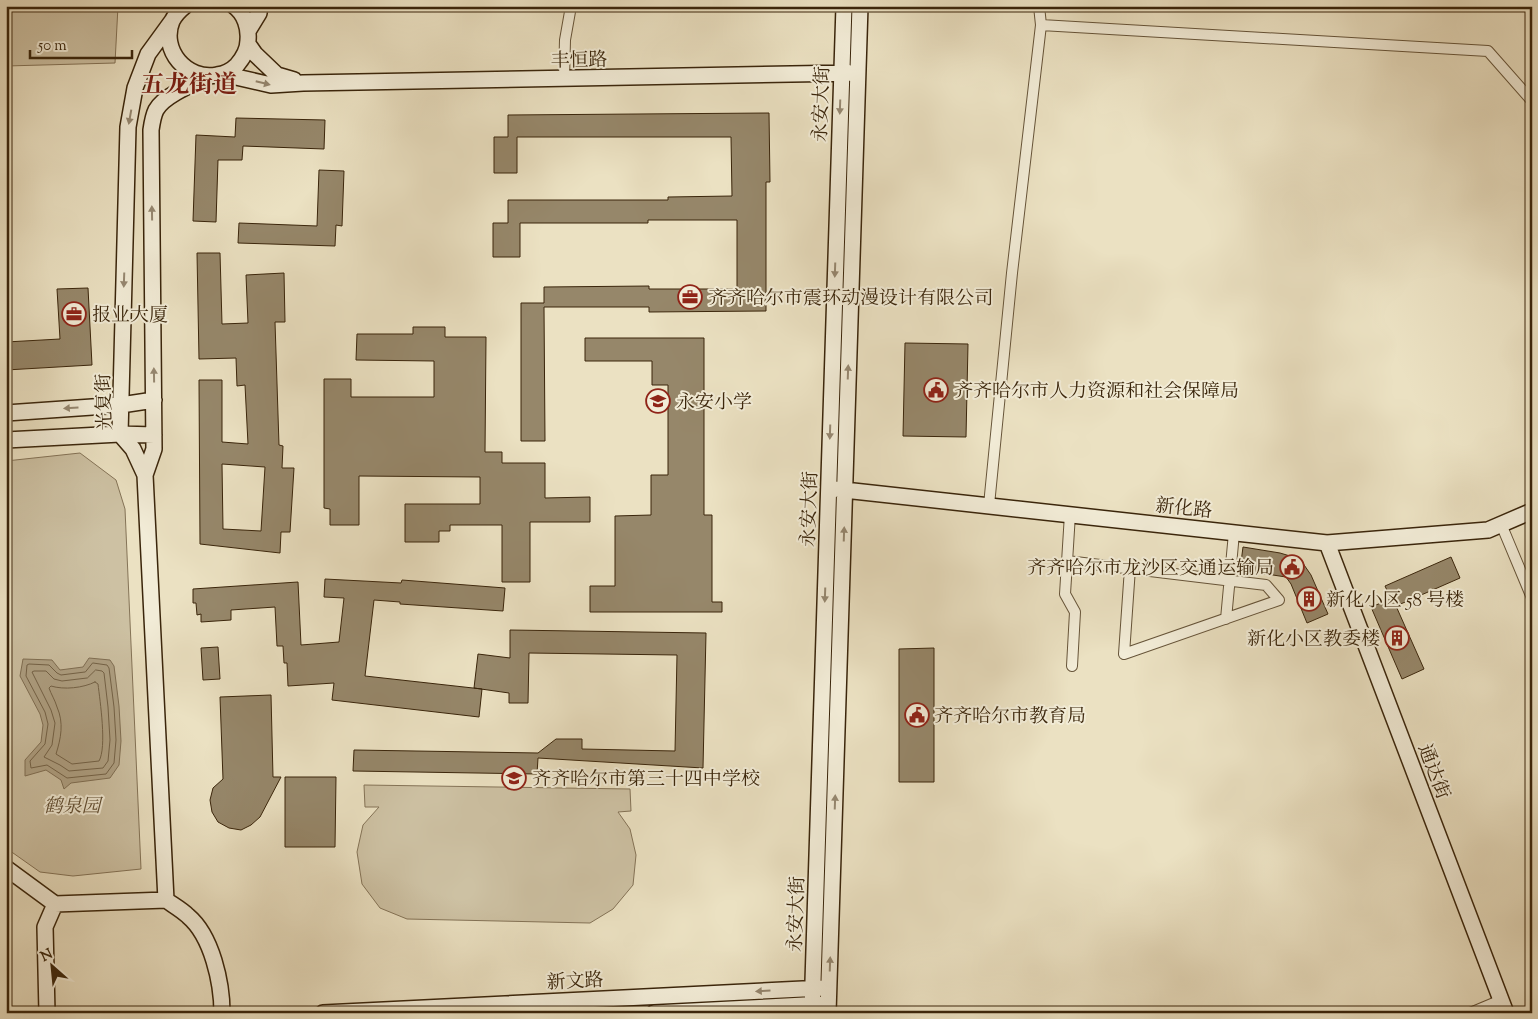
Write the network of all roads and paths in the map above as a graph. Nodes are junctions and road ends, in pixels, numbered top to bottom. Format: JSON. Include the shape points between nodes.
{"nodes":[{"id":1,"x":185,"y":6,"type":"edge"},
{"id":2,"x":234,"y":6,"type":"edge"},
{"id":3,"x":260,"y":6,"type":"edge"},
{"id":4,"x":571,"y":6,"type":"edge"},
{"id":5,"x":844,"y":6,"type":"edge"},
{"id":6,"x":860,"y":6,"type":"edge"},
{"id":7,"x":1038,"y":6,"type":"edge"},
{"id":8,"x":172,"y":21,"type":"junction"},
{"id":9,"x":1041,"y":25,"type":"junction"},
{"id":10,"x":248,"y":38,"type":"junction"},
{"id":11,"x":841,"y":73,"type":"junction"},
{"id":12,"x":857,"y":73,"type":"junction"},
{"id":13,"x":217,"y":75,"type":"junction"},
{"id":14,"x":564,"y":79,"type":"junction"},
{"id":15,"x":302,"y":83,"type":"junction"},
{"id":16,"x":1532,"y":101,"type":"edge"},
{"id":17,"x":154,"y":400,"type":"junction"},
{"id":18,"x":120,"y":405,"type":"junction"},
{"id":19,"x":6,"y":413,"type":"edge"},
{"id":20,"x":120,"y":434,"type":"junction"},
{"id":21,"x":154,"y":435,"type":"junction"},
{"id":22,"x":6,"y":440,"type":"edge"},
{"id":23,"x":144,"y":475,"type":"junction"},
{"id":24,"x":828,"y":488,"type":"junction"},
{"id":25,"x":845,"y":490,"type":"junction"},
{"id":26,"x":989,"y":505,"type":"junction"},
{"id":27,"x":1532,"y":511,"type":"edge"},
{"id":28,"x":1070,"y":514,"type":"junction"},
{"id":29,"x":1501,"y":524,"type":"junction"},
{"id":30,"x":1234,"y":533,"type":"junction"},
{"id":31,"x":1327,"y":543,"type":"junction"},
{"id":32,"x":1067,"y":561,"type":"junction"},
{"id":33,"x":1130,"y":568,"type":"junction"},
{"id":34,"x":1230,"y":581,"type":"junction"},
{"id":35,"x":1532,"y":598,"type":"edge"},
{"id":36,"x":1226,"y":619,"type":"junction"},
{"id":37,"x":1072,"y":666,"type":"dead end"},
{"id":38,"x":6,"y":868,"type":"edge"},
{"id":39,"x":166,"y":900,"type":"junction"},
{"id":40,"x":55,"y":904,"type":"junction"},
{"id":41,"x":830,"y":987,"type":"junction"},
{"id":42,"x":813,"y":988,"type":"junction"},
{"id":43,"x":1503,"y":1006,"type":"edge"},
{"id":44,"x":829,"y":1008,"type":"edge"},
{"id":45,"x":812,"y":1009,"type":"edge"},
{"id":46,"x":47,"y":1013,"type":"edge"},
{"id":47,"x":222,"y":1013,"type":"edge"},
{"id":48,"x":323,"y":1013,"type":"edge"},
{"id":49,"x":654,"y":1013,"type":"edge"},
{"id":50,"x":1470,"y":1013,"type":"edge"}],
"edges":[{"from":1,"to":8,"type":"main road","name":"光复街"},
{"from":2,"to":10,"type":"main road","via":[[244,19]]},
{"from":3,"to":10,"type":"main road"},
{"from":4,"to":14,"type":"street","via":[[565,40]]},
{"from":5,"to":11,"type":"main road","name":"永安大街"},
{"from":6,"to":12,"type":"main road","name":"永安大街"},
{"from":7,"to":9,"type":"street"},
{"from":8,"to":13,"type":"main road","name":"丰恒路","via":[[170,41],[176,59],[198,75]]},
{"from":8,"to":18,"type":"main road","name":"光复街","one_way":true,"via":[[148,54],[135,88],[128,127]]},
{"from":9,"to":16,"type":"street","via":[[1488,51]]},
{"from":9,"to":26,"type":"street"},
{"from":10,"to":13,"type":"main road","via":[[243,57],[235,67]]},
{"from":10,"to":15,"type":"main road","via":[[259,59],[277,75]]},
{"from":11,"to":12,"type":"main road","name":"丰恒路"},
{"from":11,"to":14,"type":"main road","name":"丰恒路"},
{"from":11,"to":24,"type":"main road","name":"永安大街","one_way":true},
{"from":25,"to":12,"type":"main road","name":"永安大街","one_way":true},
{"from":13,"to":15,"type":"main road","name":"丰恒路","one_way":true,"via":[[271,85]]},
{"from":17,"to":13,"type":"main road","one_way":true,"via":[[151,130],[157,108],[167,98]]},
{"from":14,"to":15,"type":"main road","name":"丰恒路"},
{"from":17,"to":18,"type":"main road"},
{"from":17,"to":21,"type":"main road"},
{"from":18,"to":19,"type":"main road","one_way":true},
{"from":18,"to":20,"type":"main road","name":"光复街"},
{"from":20,"to":21,"type":"main road"},
{"from":20,"to":22,"type":"main road"},
{"from":20,"to":23,"type":"main road","name":"光复街","via":[[133,449]]},
{"from":21,"to":23,"type":"main road","via":[[154,449]]},
{"from":23,"to":39,"type":"main road"},
{"from":24,"to":25,"type":"main road","name":"新化路"},
{"from":24,"to":42,"type":"main road","name":"永安大街","one_way":true},
{"from":25,"to":26,"type":"main road","name":"新化路"},
{"from":41,"to":25,"type":"main road","name":"永安大街","one_way":true},
{"from":26,"to":28,"type":"main road","name":"新化路"},
{"from":27,"to":29,"type":"main road","name":"新化路"},
{"from":28,"to":30,"type":"main road","name":"新化路"},
{"from":28,"to":32,"type":"street"},
{"from":29,"to":31,"type":"main road","name":"新化路","via":[[1488,530]]},
{"from":29,"to":35,"type":"street"},
{"from":30,"to":31,"type":"main road","name":"新化路"},
{"from":30,"to":34,"type":"street"},
{"from":31,"to":43,"type":"main road","name":"通达街"},
{"from":32,"to":33,"type":"street"},
{"from":32,"to":37,"type":"street","via":[[1065,594],[1076,612]]},
{"from":33,"to":34,"type":"street"},
{"from":33,"to":36,"type":"street","via":[[1124,654]]},
{"from":34,"to":36,"type":"street"},
{"from":34,"to":36,"type":"street","via":[[1266,585],[1279,600]]},
{"from":38,"to":40,"type":"main road"},
{"from":39,"to":40,"type":"main road"},
{"from":39,"to":47,"type":"main road","via":[[190,916],[207,939],[222,997]]},
{"from":40,"to":46,"type":"main road","via":[[45,927]]},
{"from":41,"to":42,"type":"main road","name":"新文路"},
{"from":41,"to":44,"type":"main road","name":"永安大街"},
{"from":42,"to":45,"type":"main road","name":"永安大街"},
{"from":42,"to":48,"type":"main road","name":"新文路","one_way":true},
{"from":43,"to":50,"type":"street"},
{"from":44,"to":45,"type":"main road"},
{"from":45,"to":49,"type":"main road"}]}
